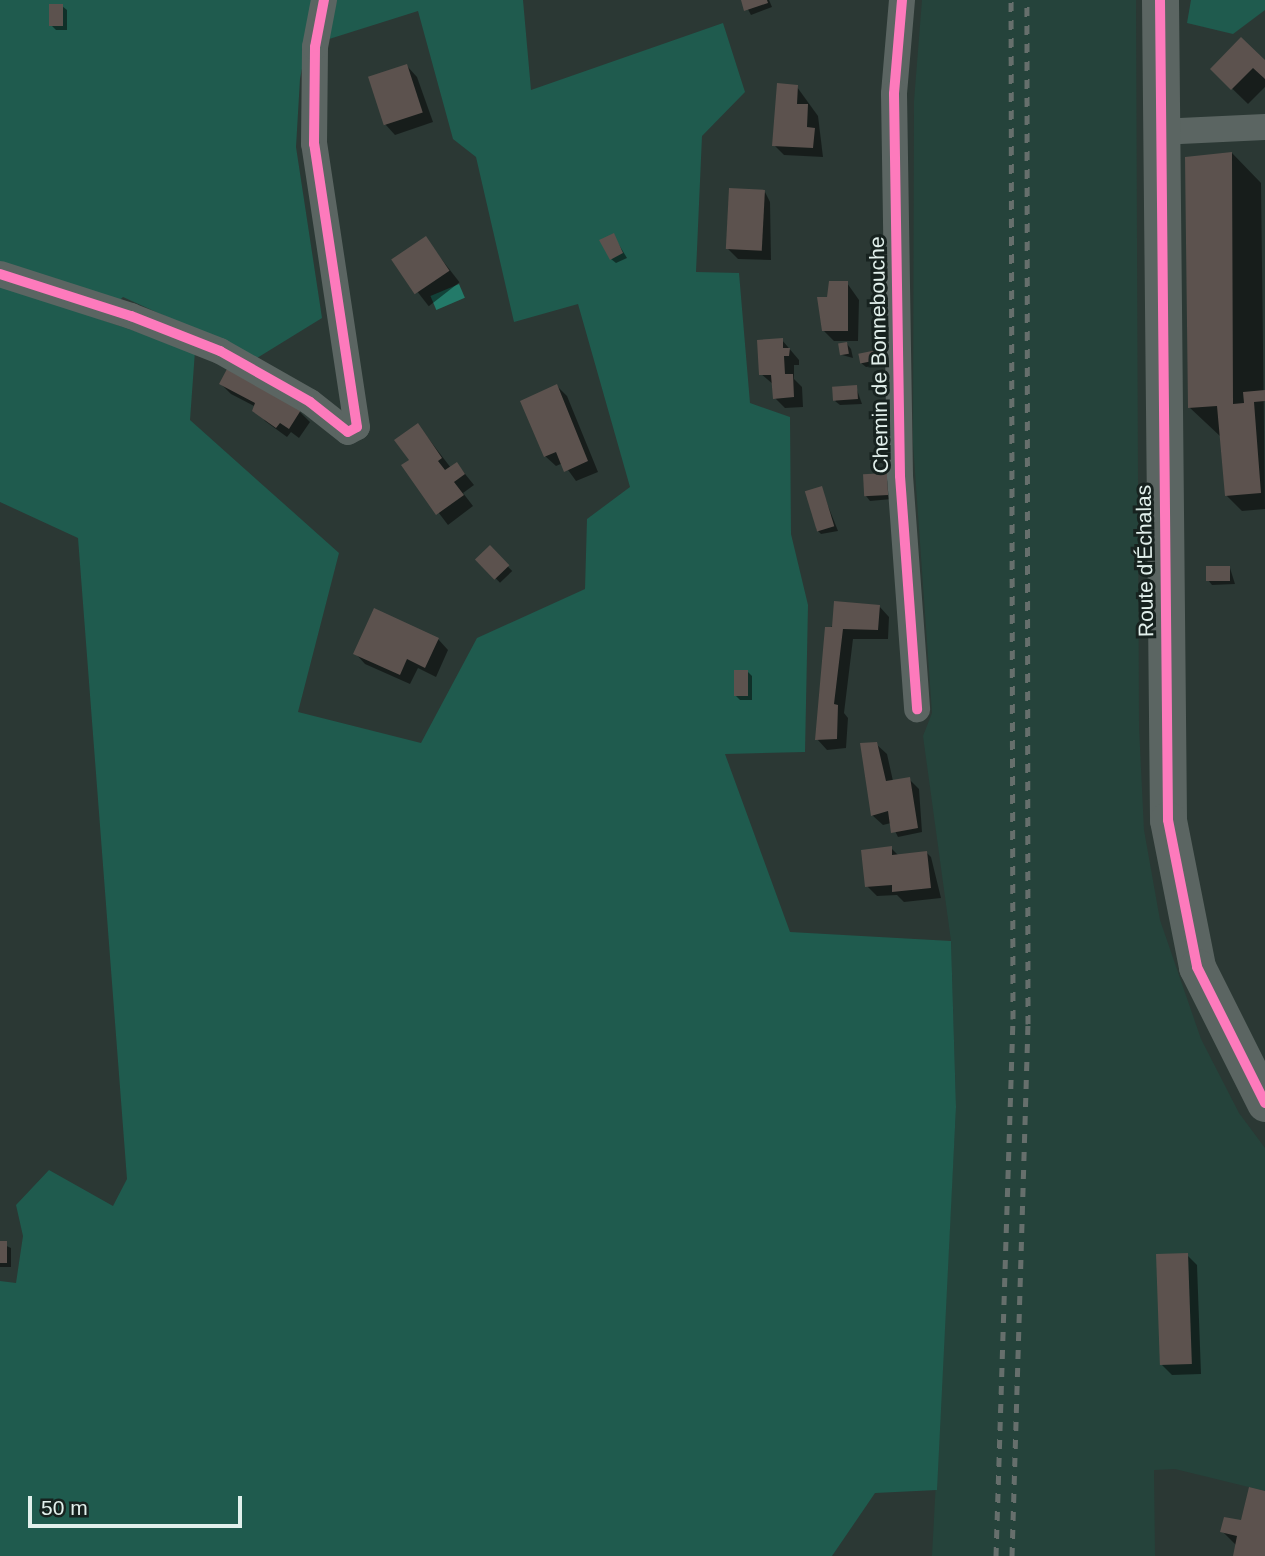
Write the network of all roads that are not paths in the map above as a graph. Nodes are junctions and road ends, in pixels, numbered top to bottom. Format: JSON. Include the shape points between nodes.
{"nodes":[{"id":1,"x":324,"y":0,"type":"edge"},
{"id":2,"x":902,"y":0,"type":"edge"},
{"id":3,"x":1160,"y":0,"type":"edge"},
{"id":4,"x":1265,"y":127,"type":"edge"},
{"id":5,"x":1159,"y":132,"type":"junction"},
{"id":6,"x":0,"y":274,"type":"edge"},
{"id":7,"x":917,"y":709,"type":"dead end"},
{"id":8,"x":1265,"y":1103,"type":"edge"}],
"edges":[{"from":1,"to":6,"type":"street","via":[[315,47],[314,144],[358,427],[348,432],[310,402],[220,351],[131,316]]},
{"from":2,"to":7,"type":"street","name":"Chemin de Bonnebouche","via":[[894,94],[900,476]]},
{"from":3,"to":5,"type":"street","name":"Route d'Échalas"},
{"from":4,"to":5,"type":"street"},
{"from":5,"to":8,"type":"street","name":"Route d'Échalas","via":[[1168,820],[1197,967]]}]}
